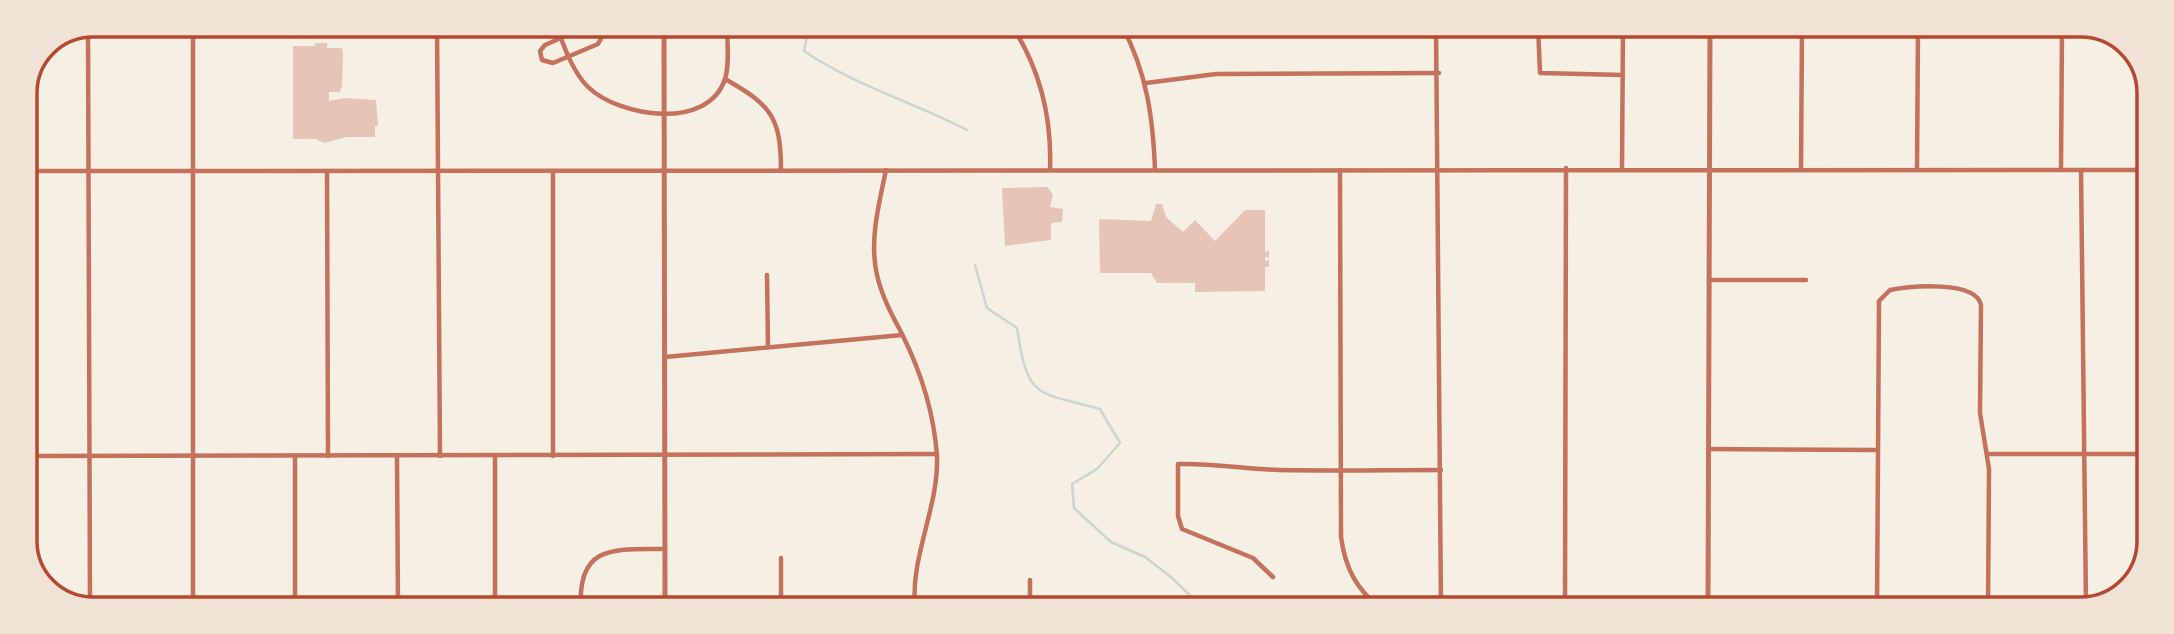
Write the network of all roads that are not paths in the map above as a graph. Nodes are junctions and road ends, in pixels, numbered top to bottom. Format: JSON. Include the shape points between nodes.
{"nodes":[{"id":1,"x":88,"y":37,"type":"edge"},
{"id":2,"x":193,"y":37,"type":"edge"},
{"id":3,"x":437,"y":37,"type":"edge"},
{"id":4,"x":603,"y":37,"type":"edge"},
{"id":5,"x":664,"y":37,"type":"edge"},
{"id":6,"x":727,"y":37,"type":"edge"},
{"id":7,"x":1018,"y":37,"type":"edge"},
{"id":8,"x":1127,"y":37,"type":"edge"},
{"id":9,"x":1437,"y":37,"type":"edge"},
{"id":10,"x":1539,"y":37,"type":"edge"},
{"id":11,"x":1623,"y":37,"type":"edge"},
{"id":12,"x":1710,"y":37,"type":"edge"},
{"id":13,"x":1802,"y":37,"type":"edge"},
{"id":14,"x":1918,"y":37,"type":"edge"},
{"id":15,"x":2062,"y":37,"type":"edge"},
{"id":16,"x":561,"y":38,"type":"joint"},
{"id":17,"x":569,"y":56,"type":"junction"},
{"id":18,"x":1439,"y":73,"type":"junction"},
{"id":19,"x":1623,"y":75,"type":"junction"},
{"id":20,"x":725,"y":79,"type":"junction"},
{"id":21,"x":1146,"y":83,"type":"junction"},
{"id":22,"x":664,"y":113,"type":"junction"},
{"id":23,"x":1439,"y":168,"type":"junction"},
{"id":24,"x":1566,"y":168,"type":"junction"},
{"id":25,"x":1622,"y":168,"type":"junction"},
{"id":26,"x":1710,"y":168,"type":"junction"},
{"id":27,"x":1801,"y":169,"type":"junction"},
{"id":28,"x":1917,"y":169,"type":"junction"},
{"id":29,"x":553,"y":170,"type":"junction"},
{"id":30,"x":781,"y":170,"type":"junction"},
{"id":31,"x":886,"y":170,"type":"junction"},
{"id":32,"x":1050,"y":170,"type":"junction"},
{"id":33,"x":1155,"y":170,"type":"junction"},
{"id":34,"x":1340,"y":170,"type":"junction"},
{"id":35,"x":2061,"y":170,"type":"junction"},
{"id":36,"x":2081,"y":170,"type":"junction"},
{"id":37,"x":2137,"y":170,"type":"edge"},
{"id":38,"x":37,"y":171,"type":"edge"},
{"id":39,"x":90,"y":171,"type":"junction"},
{"id":40,"x":193,"y":171,"type":"junction"},
{"id":41,"x":327,"y":171,"type":"junction"},
{"id":42,"x":438,"y":171,"type":"junction"},
{"id":43,"x":664,"y":171,"type":"junction"},
{"id":44,"x":767,"y":275,"type":"dead end"},
{"id":45,"x":1709,"y":280,"type":"junction"},
{"id":46,"x":1806,"y":280,"type":"dead end"},
{"id":47,"x":902,"y":335,"type":"junction"},
{"id":48,"x":768,"y":347,"type":"junction"},
{"id":49,"x":664,"y":356,"type":"junction"},
{"id":50,"x":1708,"y":449,"type":"junction"},
{"id":51,"x":1878,"y":450,"type":"junction"},
{"id":52,"x":2084,"y":453,"type":"junction"},
{"id":53,"x":664,"y":454,"type":"junction"},
{"id":54,"x":937,"y":454,"type":"junction"},
{"id":55,"x":1988,"y":454,"type":"junction"},
{"id":56,"x":2137,"y":454,"type":"edge"},
{"id":57,"x":37,"y":456,"type":"edge"},
{"id":58,"x":90,"y":456,"type":"junction"},
{"id":59,"x":192,"y":456,"type":"junction"},
{"id":60,"x":295,"y":456,"type":"junction"},
{"id":61,"x":328,"y":456,"type":"junction"},
{"id":62,"x":397,"y":456,"type":"junction"},
{"id":63,"x":440,"y":456,"type":"junction"},
{"id":64,"x":495,"y":456,"type":"junction"},
{"id":65,"x":553,"y":456,"type":"junction"},
{"id":66,"x":1341,"y":470,"type":"junction"},
{"id":67,"x":1441,"y":470,"type":"junction"},
{"id":68,"x":664,"y":549,"type":"junction"},
{"id":69,"x":781,"y":558,"type":"dead end"},
{"id":70,"x":1273,"y":577,"type":"dead end"},
{"id":71,"x":1030,"y":580,"type":"dead end"},
{"id":72,"x":90,"y":597,"type":"edge"},
{"id":73,"x":192,"y":597,"type":"edge"},
{"id":74,"x":295,"y":597,"type":"edge"},
{"id":75,"x":398,"y":597,"type":"edge"},
{"id":76,"x":495,"y":597,"type":"edge"},
{"id":77,"x":581,"y":597,"type":"edge"},
{"id":78,"x":665,"y":597,"type":"edge"},
{"id":79,"x":781,"y":597,"type":"edge"},
{"id":80,"x":915,"y":597,"type":"edge"},
{"id":81,"x":1030,"y":597,"type":"edge"},
{"id":82,"x":1369,"y":597,"type":"edge"},
{"id":83,"x":1441,"y":597,"type":"edge"},
{"id":84,"x":1565,"y":597,"type":"edge"},
{"id":85,"x":1708,"y":597,"type":"edge"},
{"id":86,"x":1877,"y":597,"type":"edge"},
{"id":87,"x":1988,"y":597,"type":"edge"},
{"id":88,"x":2086,"y":597,"type":"edge"}],
"edges":[{"from":1,"to":39,"type":"street"},
{"from":2,"to":40,"type":"street"},
{"from":3,"to":42,"type":"street"},
{"from":4,"to":17,"type":"street","via":[[601,42]]},
{"from":5,"to":22,"type":"street"},
{"from":6,"to":20,"type":"street"},
{"from":7,"to":32,"type":"street","via":[[1042,90]]},
{"from":8,"to":21,"type":"street"},
{"from":9,"to":18,"type":"street"},
{"from":10,"to":19,"type":"street","via":[[1541,73]]},
{"from":11,"to":19,"type":"street"},
{"from":12,"to":26,"type":"street"},
{"from":13,"to":27,"type":"street"},
{"from":14,"to":28,"type":"street"},
{"from":15,"to":35,"type":"street"},
{"from":16,"to":17,"type":"street"},
{"from":16,"to":17,"type":"street","via":[[543,46],[541,57],[550,64]]},
{"from":17,"to":22,"type":"street","via":[[586,85],[611,104]]},
{"from":18,"to":21,"type":"street","via":[[1216,74]]},
{"from":18,"to":23,"type":"street"},
{"from":19,"to":25,"type":"street"},
{"from":20,"to":22,"type":"street","via":[[701,106]]},
{"from":20,"to":30,"type":"street","via":[[759,99],[771,112],[780,136]]},
{"from":21,"to":33,"type":"street"},
{"from":22,"to":43,"type":"street"},
{"from":23,"to":24,"type":"street"},
{"from":23,"to":34,"type":"street"},
{"from":23,"to":67,"type":"street"},
{"from":24,"to":25,"type":"street"},
{"from":24,"to":84,"type":"street"},
{"from":25,"to":26,"type":"street"},
{"from":26,"to":27,"type":"street"},
{"from":26,"to":45,"type":"street"},
{"from":27,"to":28,"type":"street"},
{"from":28,"to":35,"type":"street"},
{"from":29,"to":42,"type":"street"},
{"from":29,"to":43,"type":"street"},
{"from":29,"to":65,"type":"street"},
{"from":30,"to":31,"type":"street"},
{"from":30,"to":43,"type":"street"},
{"from":31,"to":32,"type":"street"},
{"from":31,"to":47,"type":"street","via":[[874,256],[886,302]]},
{"from":32,"to":33,"type":"street"},
{"from":33,"to":34,"type":"street"},
{"from":34,"to":66,"type":"street"},
{"from":35,"to":36,"type":"street"},
{"from":36,"to":37,"type":"street"},
{"from":36,"to":52,"type":"street"},
{"from":38,"to":39,"type":"street"},
{"from":39,"to":40,"type":"street"},
{"from":39,"to":58,"type":"street"},
{"from":40,"to":41,"type":"street"},
{"from":40,"to":59,"type":"street"},
{"from":41,"to":42,"type":"street"},
{"from":41,"to":61,"type":"street"},
{"from":42,"to":63,"type":"street"},
{"from":43,"to":49,"type":"street"},
{"from":44,"to":48,"type":"street"},
{"from":45,"to":46,"type":"street"},
{"from":45,"to":50,"type":"street"},
{"from":47,"to":48,"type":"street"},
{"from":47,"to":54,"type":"street","via":[[925,389]]},
{"from":48,"to":49,"type":"street"},
{"from":49,"to":53,"type":"street"},
{"from":50,"to":51,"type":"street"},
{"from":50,"to":85,"type":"street"},
{"from":51,"to":55,"type":"street","via":[[1880,301],[1899,288],[1959,288],[1980,300],[1980,412]]},
{"from":51,"to":86,"type":"street"},
{"from":52,"to":55,"type":"street"},
{"from":52,"to":56,"type":"street"},
{"from":52,"to":88,"type":"street"},
{"from":53,"to":54,"type":"street"},
{"from":53,"to":65,"type":"street"},
{"from":53,"to":68,"type":"street"},
{"from":54,"to":80,"type":"street"},
{"from":55,"to":87,"type":"street"},
{"from":57,"to":58,"type":"street"},
{"from":58,"to":59,"type":"street"},
{"from":58,"to":72,"type":"street"},
{"from":59,"to":60,"type":"street"},
{"from":59,"to":73,"type":"street"},
{"from":60,"to":61,"type":"street"},
{"from":60,"to":74,"type":"street"},
{"from":61,"to":62,"type":"street"},
{"from":62,"to":63,"type":"street"},
{"from":62,"to":75,"type":"street"},
{"from":63,"to":64,"type":"street"},
{"from":64,"to":65,"type":"street"},
{"from":64,"to":76,"type":"street"},
{"from":66,"to":67,"type":"street"},
{"from":66,"to":70,"type":"street","via":[[1178,464],[1182,529],[1253,558]]},
{"from":66,"to":82,"type":"street","via":[[1344,559]]},
{"from":67,"to":83,"type":"street"},
{"from":68,"to":77,"type":"street","via":[[611,551],[598,556],[582,576]]},
{"from":68,"to":78,"type":"street"},
{"from":69,"to":79,"type":"street"},
{"from":71,"to":81,"type":"street"}]}
